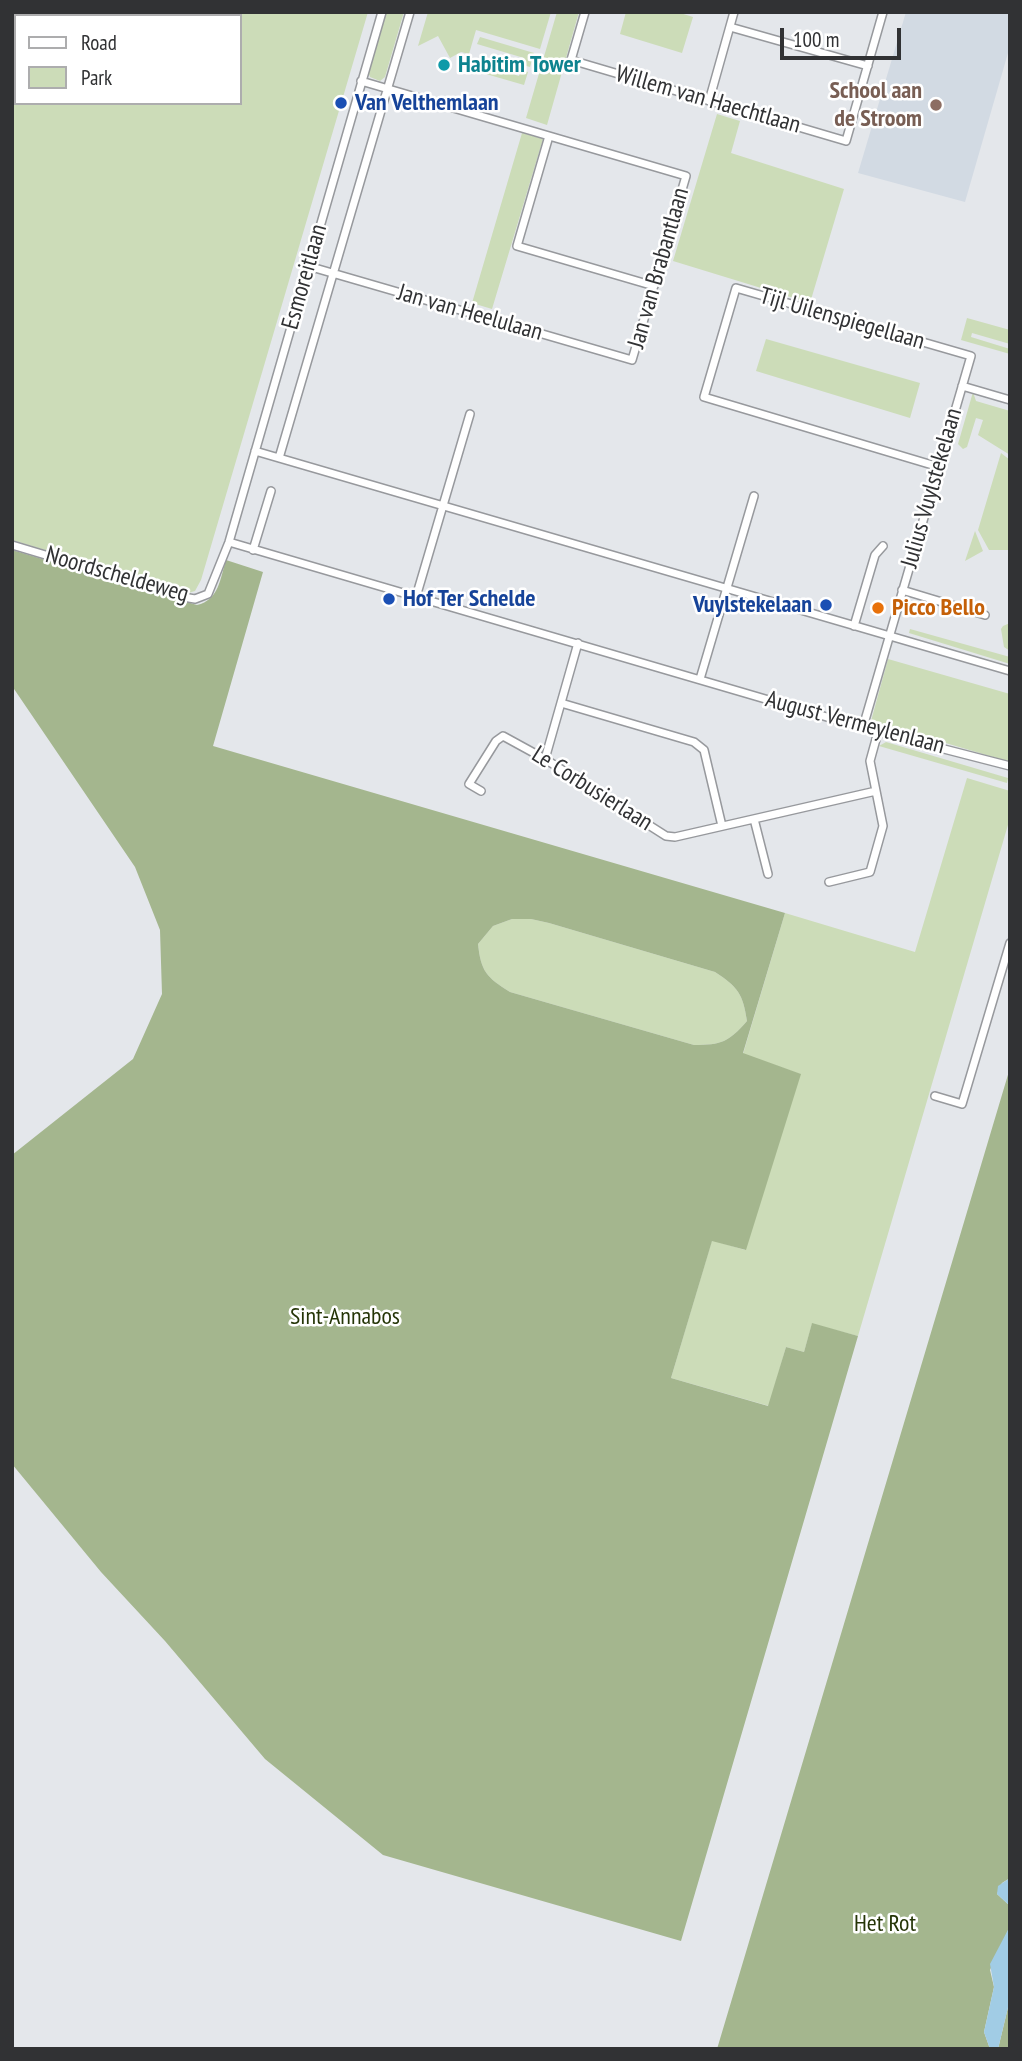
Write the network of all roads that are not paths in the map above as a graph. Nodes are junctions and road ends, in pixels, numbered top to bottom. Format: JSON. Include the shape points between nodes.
{"nodes":[{"id":1,"x":382,"y":12,"type":"edge"},
{"id":2,"x":410,"y":12,"type":"edge"},
{"id":3,"x":585,"y":12,"type":"edge"},
{"id":4,"x":734,"y":12,"type":"edge"},
{"id":5,"x":883,"y":12,"type":"edge"},
{"id":6,"x":730,"y":27,"type":"junction"},
{"id":7,"x":868,"y":66,"type":"junction"},
{"id":8,"x":361,"y":81,"type":"junction"},
{"id":9,"x":387,"y":88,"type":"junction"},
{"id":10,"x":709,"y":101,"type":"junction"},
{"id":11,"x":549,"y":136,"type":"junction"},
{"id":12,"x":308,"y":266,"type":"junction"},
{"id":13,"x":333,"y":273,"type":"junction"},
{"id":14,"x":654,"y":286,"type":"junction"},
{"id":15,"x":971,"y":356,"type":"joint"},
{"id":16,"x":632,"y":360,"type":"joint"},
{"id":17,"x":962,"y":386,"type":"junction"},
{"id":18,"x":1010,"y":400,"type":"edge"},
{"id":19,"x":470,"y":414,"type":"dead end"},
{"id":20,"x":255,"y":451,"type":"junction"},
{"id":21,"x":279,"y":458,"type":"junction"},
{"id":22,"x":939,"y":467,"type":"junction"},
{"id":23,"x":271,"y":491,"type":"dead end"},
{"id":24,"x":754,"y":496,"type":"dead end"},
{"id":25,"x":443,"y":506,"type":"junction"},
{"id":26,"x":229,"y":542,"type":"junction"},
{"id":27,"x":12,"y":545,"type":"edge"},
{"id":28,"x":883,"y":547,"type":"dead end"},
{"id":29,"x":253,"y":550,"type":"junction"},
{"id":30,"x":726,"y":589,"type":"junction"},
{"id":31,"x":902,"y":590,"type":"junction"},
{"id":32,"x":416,"y":597,"type":"junction"},
{"id":33,"x":985,"y":615,"type":"dead end"},
{"id":34,"x":854,"y":626,"type":"junction"},
{"id":35,"x":890,"y":636,"type":"junction"},
{"id":36,"x":578,"y":643,"type":"junction"},
{"id":37,"x":1010,"y":671,"type":"edge"},
{"id":38,"x":700,"y":679,"type":"junction"},
{"id":39,"x":561,"y":703,"type":"junction"},
{"id":40,"x":863,"y":727,"type":"junction"},
{"id":41,"x":878,"y":732,"type":"junction"},
{"id":42,"x":545,"y":759,"type":"junction"},
{"id":43,"x":1010,"y":766,"type":"edge"},
{"id":44,"x":481,"y":791,"type":"dead end"},
{"id":45,"x":876,"y":791,"type":"junction"},
{"id":46,"x":754,"y":819,"type":"junction"},
{"id":47,"x":722,"y":827,"type":"junction"},
{"id":48,"x":768,"y":874,"type":"dead end"},
{"id":49,"x":829,"y":882,"type":"dead end"},
{"id":50,"x":1010,"y":943,"type":"edge"},
{"id":51,"x":936,"y":1096,"type":"dead end"}],
"edges":[{"from":1,"to":8,"type":"street","name":"Esmoreitlaan"},
{"from":2,"to":9,"type":"street","name":"Esmoreitlaan"},
{"from":3,"to":10,"type":"street","name":"Willem van Haechtlaan","via":[[571,60]]},
{"from":4,"to":6,"type":"street"},
{"from":5,"to":7,"type":"street","name":"Willem van Haechtlaan"},
{"from":6,"to":7,"type":"street"},
{"from":6,"to":10,"type":"street"},
{"from":7,"to":10,"type":"street","name":"Willem van Haechtlaan","via":[[846,141]]},
{"from":8,"to":9,"type":"street"},
{"from":8,"to":12,"type":"street","name":"Esmoreitlaan"},
{"from":9,"to":11,"type":"street"},
{"from":9,"to":13,"type":"street","name":"Esmoreitlaan"},
{"from":11,"to":14,"type":"street","name":"Jan van Brabantlaan","via":[[686,176]]},
{"from":11,"to":14,"type":"street","via":[[517,246]]},
{"from":12,"to":13,"type":"street","name":"Jan van Heelulaan"},
{"from":12,"to":20,"type":"street","name":"Esmoreitlaan"},
{"from":13,"to":16,"type":"street","name":"Jan van Heelulaan"},
{"from":13,"to":21,"type":"street","name":"Esmoreitlaan"},
{"from":14,"to":16,"type":"street","name":"Jan van Brabantlaan"},
{"from":15,"to":17,"type":"street","name":"Julius Vuylstekelaan"},
{"from":15,"to":22,"type":"street","name":"Tijl Uilenspiegellaan","via":[[736,288],[706,390],[704,397]]},
{"from":17,"to":18,"type":"street","name":"Julius Vuylstekelaan"},
{"from":17,"to":22,"type":"street","name":"Julius Vuylstekelaan"},
{"from":19,"to":25,"type":"street"},
{"from":20,"to":21,"type":"street"},
{"from":20,"to":26,"type":"street","name":"Esmoreitlaan"},
{"from":21,"to":25,"type":"street"},
{"from":22,"to":31,"type":"street","name":"Julius Vuylstekelaan"},
{"from":23,"to":29,"type":"street"},
{"from":24,"to":30,"type":"street"},
{"from":25,"to":30,"type":"street"},
{"from":25,"to":32,"type":"street"},
{"from":26,"to":27,"type":"street","name":"Noordscheldeweg","via":[[211,589],[195,599]]},
{"from":26,"to":29,"type":"street","name":"August Vermeylenlaan"},
{"from":28,"to":34,"type":"street","via":[[875,555]]},
{"from":29,"to":32,"type":"street","name":"August Vermeylenlaan"},
{"from":30,"to":34,"type":"street"},
{"from":30,"to":38,"type":"street"},
{"from":31,"to":33,"type":"street","name":"Julius Vuylstekelaan"},
{"from":31,"to":35,"type":"street","name":"Julius Vuylstekelaan"},
{"from":32,"to":36,"type":"street","name":"August Vermeylenlaan"},
{"from":34,"to":35,"type":"street"},
{"from":35,"to":37,"type":"street"},
{"from":35,"to":40,"type":"street","name":"Julius Vuylstekelaan"},
{"from":36,"to":38,"type":"street","name":"August Vermeylenlaan"},
{"from":36,"to":39,"type":"street"},
{"from":38,"to":40,"type":"street","name":"August Vermeylenlaan"},
{"from":39,"to":42,"type":"street"},
{"from":39,"to":47,"type":"street","via":[[694,742],[705,750]]},
{"from":40,"to":41,"type":"street","name":"August Vermeylenlaan"},
{"from":41,"to":43,"type":"street","name":"August Vermeylenlaan"},
{"from":41,"to":45,"type":"street","via":[[870,761]]},
{"from":42,"to":44,"type":"street","name":"Le Corbusierlaan","via":[[508,737],[499,737],[469,784]]},
{"from":42,"to":47,"type":"street","name":"Le Corbusierlaan","via":[[666,836]]},
{"from":45,"to":46,"type":"street","name":"Le Corbusierlaan"},
{"from":45,"to":49,"type":"street","via":[[883,826],[870,872]]},
{"from":46,"to":47,"type":"street","name":"Le Corbusierlaan"},
{"from":46,"to":48,"type":"street"},
{"from":50,"to":51,"type":"street","via":[[962,1104]]}]}
